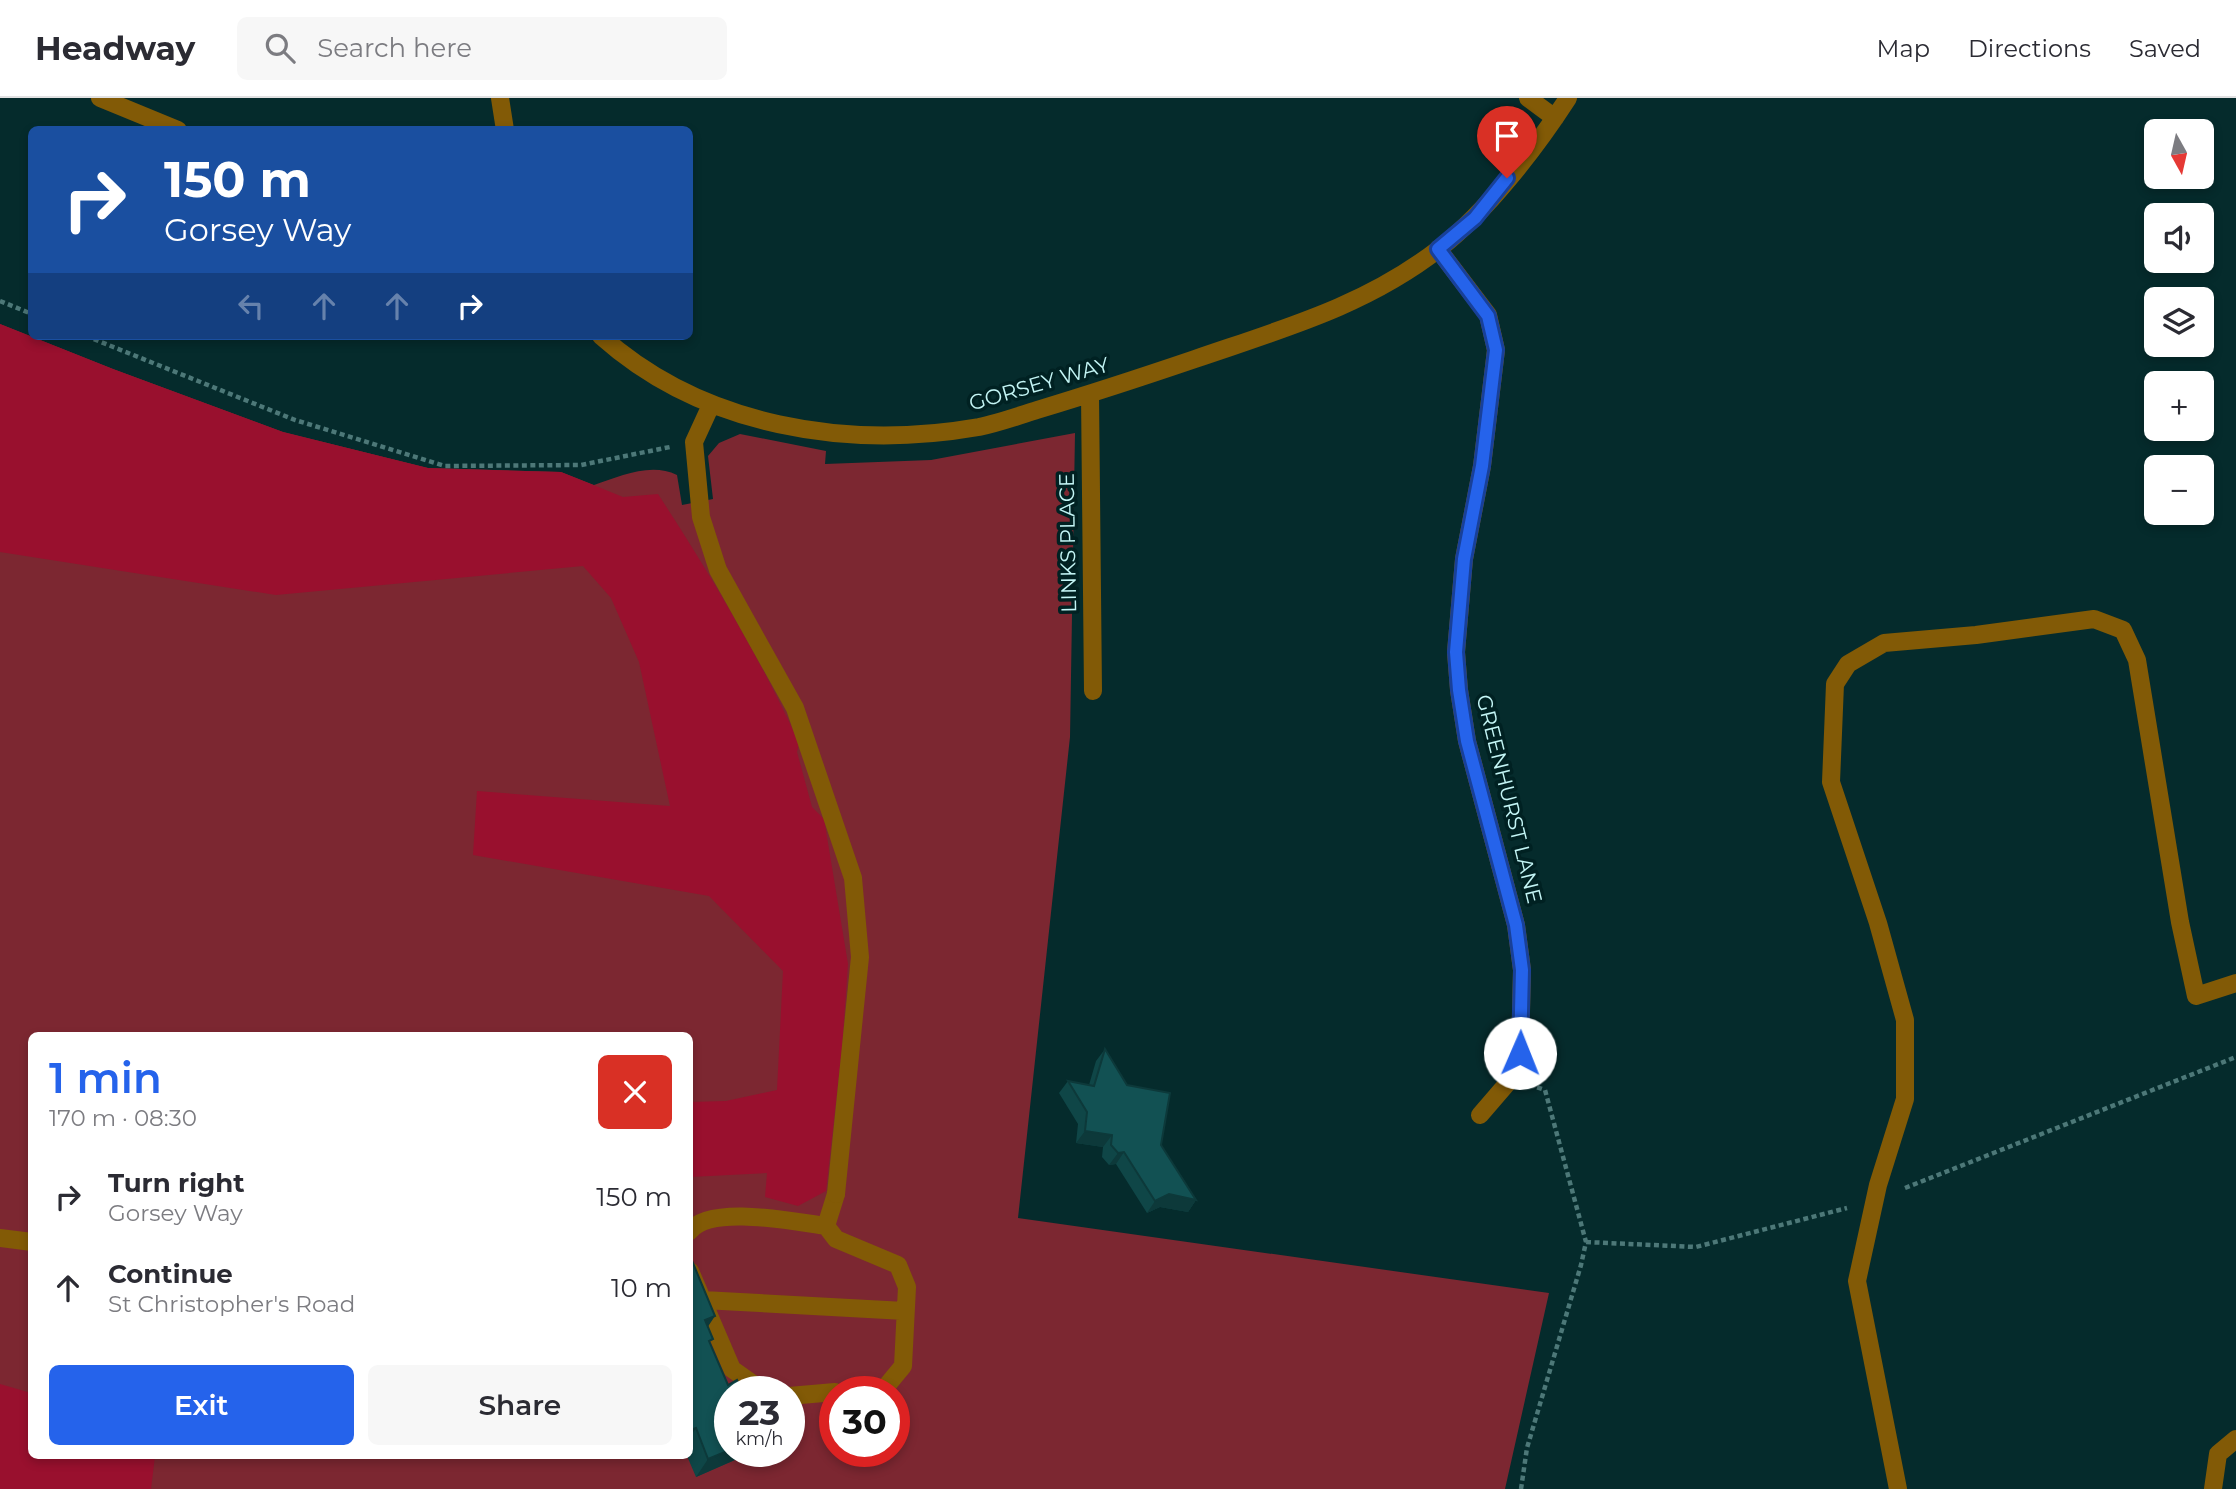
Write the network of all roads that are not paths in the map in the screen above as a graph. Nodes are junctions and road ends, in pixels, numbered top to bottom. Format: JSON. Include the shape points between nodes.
{"nodes":[{"id":1,"x":100,"y":98,"type":"edge"},
{"id":2,"x":500,"y":98,"type":"edge"},
{"id":3,"x":1528,"y":98,"type":"edge"},
{"id":4,"x":1569,"y":98,"type":"edge"},
{"id":5,"x":1555,"y":118,"type":"junction"},
{"id":6,"x":167,"y":126,"type":"edge"},
{"id":7,"x":504,"y":126,"type":"edge"},
{"id":8,"x":1438,"y":249,"type":"junction"},
{"id":9,"x":605,"y":340,"type":"edge"},
{"id":10,"x":1090,"y":394,"type":"junction"},
{"id":11,"x":711,"y":405,"type":"junction"},
{"id":12,"x":1093,"y":691,"type":"dead end"},
{"id":13,"x":2236,"y":983,"type":"edge"},
{"id":14,"x":1480,"y":1115,"type":"dead end"},
{"id":15,"x":693,"y":1224,"type":"edge"},
{"id":16,"x":826,"y":1226,"type":"junction"},
{"id":17,"x":0,"y":1238,"type":"edge"},
{"id":18,"x":28,"y":1242,"type":"edge"},
{"id":19,"x":693,"y":1278,"type":"edge"},
{"id":20,"x":703,"y":1300,"type":"junction"},
{"id":21,"x":905,"y":1311,"type":"junction"},
{"id":22,"x":742,"y":1376,"type":"edge"},
{"id":23,"x":895,"y":1376,"type":"edge"},
{"id":24,"x":2236,"y":1439,"type":"edge"},
{"id":25,"x":1898,"y":1489,"type":"edge"},
{"id":26,"x":2213,"y":1489,"type":"edge"}],
"edges":[{"from":1,"to":6,"type":"street"},
{"from":2,"to":7,"type":"street"},
{"from":3,"to":5,"type":"street"},
{"from":4,"to":5,"type":"street","name":"GORSEY WAY"},
{"from":5,"to":8,"type":"street","name":"GORSEY WAY","via":[[1475,218]]},
{"from":8,"to":10,"type":"street","name":"GORSEY WAY","via":[[1355,302]]},
{"from":8,"to":14,"type":"street","name":"GREENHURST LANE","via":[[1488,316],[1496,350],[1482,466],[1464,559],[1456,652],[1467,741],[1516,925],[1522,970],[1520,1053],[1511,1079]]},
{"from":9,"to":11,"type":"street","name":"GORSEY WAY","via":[[662,379]]},
{"from":10,"to":11,"type":"street","name":"GORSEY WAY","via":[[981,427],[907,436],[823,434]]},
{"from":10,"to":12,"type":"street","name":"LINKS PLACE"},
{"from":11,"to":16,"type":"street","via":[[694,442],[701,517],[718,570],[794,708],[853,878],[860,957],[836,1194]]},
{"from":13,"to":25,"type":"street","via":[[2196,996],[2137,660],[2123,630],[2094,619],[1884,643],[1848,664],[1835,684],[1831,782],[1905,1020],[1905,1099],[1857,1281]]},
{"from":15,"to":16,"type":"street","via":[[735,1214]]},
{"from":16,"to":21,"type":"street","via":[[836,1239],[898,1265],[907,1287]]},
{"from":17,"to":18,"type":"street"},
{"from":19,"to":20,"type":"street"},
{"from":20,"to":21,"type":"street"},
{"from":20,"to":22,"type":"street","via":[[732,1369]]},
{"from":21,"to":23,"type":"street","via":[[903,1366]]},
{"from":24,"to":26,"type":"street","via":[[2218,1454]]}]}
